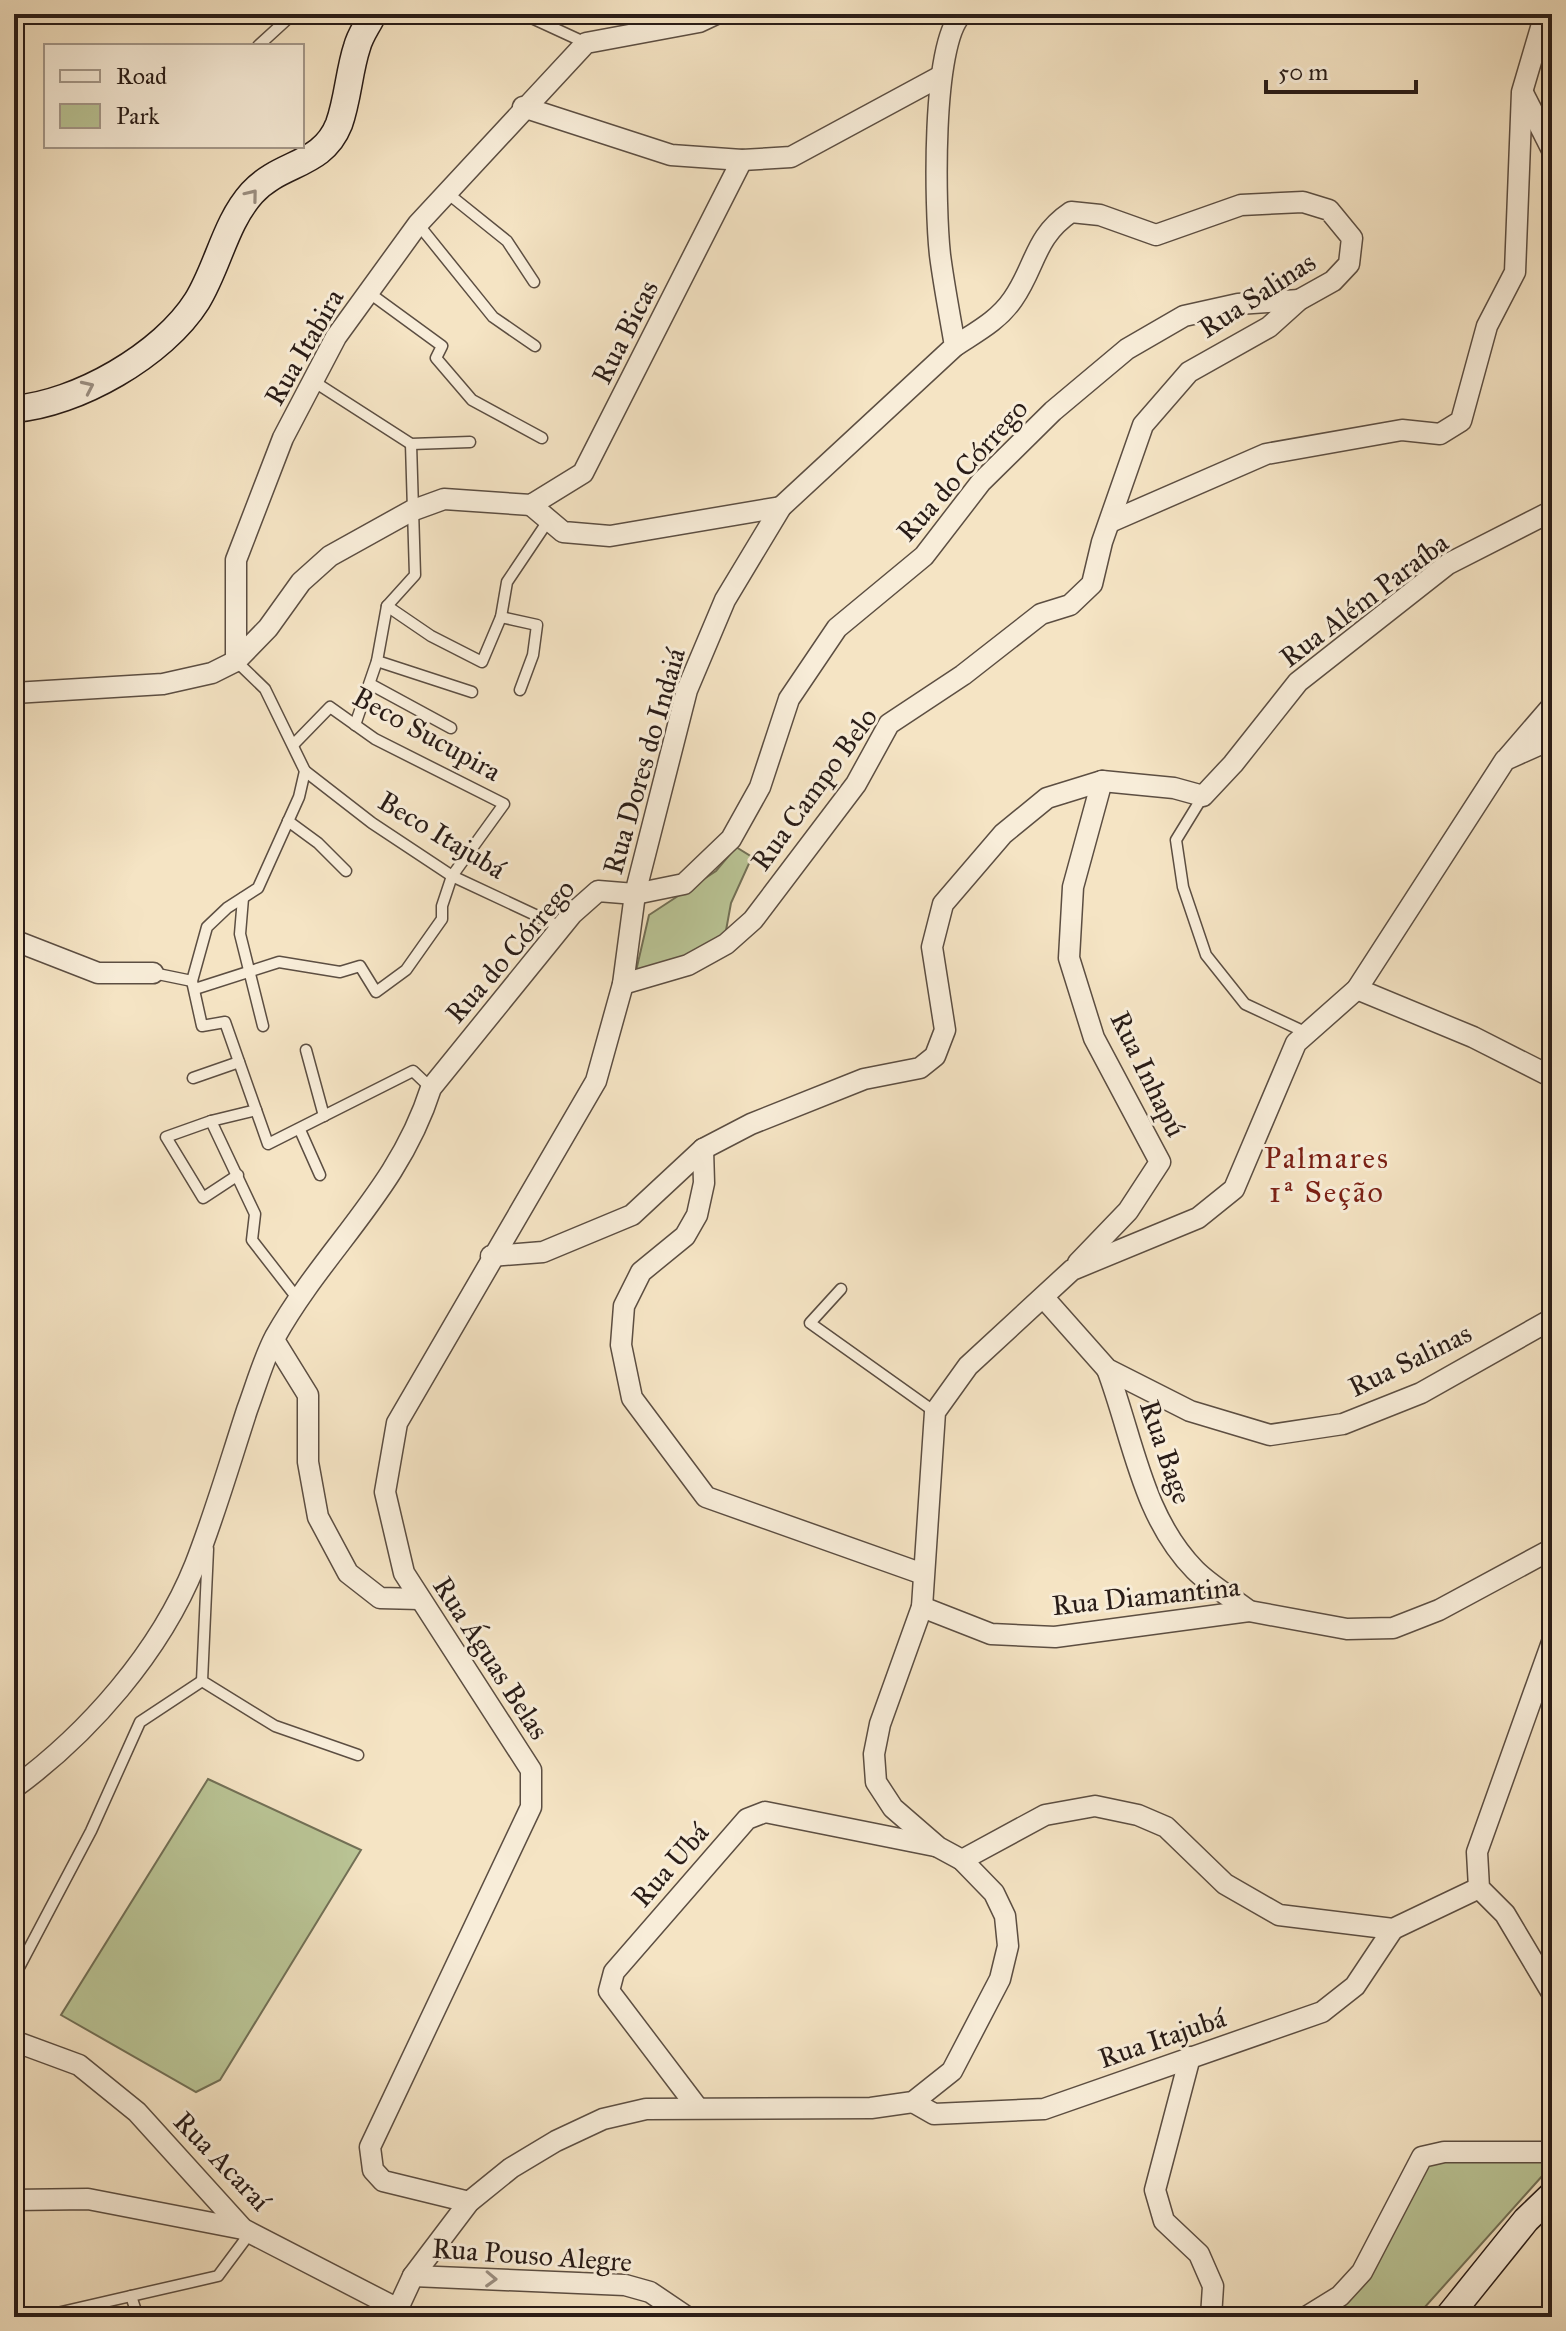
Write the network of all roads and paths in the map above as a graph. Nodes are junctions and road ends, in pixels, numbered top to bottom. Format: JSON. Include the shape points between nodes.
{"nodes":[{"id":1,"x":293,"y":14,"type":"edge"},
{"id":2,"x":373,"y":14,"type":"edge"},
{"id":3,"x":523,"y":14,"type":"edge"},
{"id":4,"x":716,"y":14,"type":"edge"},
{"id":5,"x":962,"y":14,"type":"edge"},
{"id":6,"x":1545,"y":14,"type":"edge"},
{"id":7,"x":586,"y":43,"type":"junction"},
{"id":8,"x":260,"y":44,"type":"edge"},
{"id":9,"x":939,"y":77,"type":"junction"},
{"id":10,"x":1522,"y":92,"type":"junction"},
{"id":11,"x":523,"y":107,"type":"junction"},
{"id":12,"x":1552,"y":150,"type":"edge"},
{"id":13,"x":742,"y":160,"type":"junction"},
{"id":14,"x":446,"y":192,"type":"junction"},
{"id":15,"x":418,"y":224,"type":"junction"},
{"id":16,"x":534,"y":282,"type":"dead end"},
{"id":17,"x":368,"y":292,"type":"junction"},
{"id":18,"x":1299,"y":300,"type":"junction"},
{"id":19,"x":535,"y":346,"type":"dead end"},
{"id":20,"x":955,"y":346,"type":"junction"},
{"id":21,"x":313,"y":381,"type":"junction"},
{"id":22,"x":14,"y":409,"type":"edge"},
{"id":23,"x":542,"y":438,"type":"dead end"},
{"id":24,"x":470,"y":442,"type":"dead end"},
{"id":25,"x":411,"y":444,"type":"junction"},
{"id":26,"x":531,"y":505,"type":"junction"},
{"id":27,"x":781,"y":507,"type":"junction"},
{"id":28,"x":411,"y":511,"type":"junction"},
{"id":29,"x":1552,"y":511,"type":"edge"},
{"id":30,"x":548,"y":521,"type":"junction"},
{"id":31,"x":1110,"y":522,"type":"junction"},
{"id":32,"x":387,"y":606,"type":"junction"},
{"id":33,"x":501,"y":617,"type":"junction"},
{"id":34,"x":236,"y":661,"type":"junction"},
{"id":35,"x":377,"y":661,"type":"junction"},
{"id":36,"x":370,"y":684,"type":"junction"},
{"id":37,"x":520,"y":690,"type":"dead end"},
{"id":38,"x":472,"y":692,"type":"dead end"},
{"id":39,"x":14,"y":693,"type":"edge"},
{"id":40,"x":1552,"y":706,"type":"edge"},
{"id":41,"x":355,"y":725,"type":"junction"},
{"id":42,"x":451,"y":728,"type":"dead end"},
{"id":43,"x":1552,"y":739,"type":"edge"},
{"id":44,"x":294,"y":744,"type":"junction"},
{"id":45,"x":1505,"y":760,"type":"junction"},
{"id":46,"x":305,"y":771,"type":"junction"},
{"id":47,"x":1102,"y":781,"type":"junction"},
{"id":48,"x":1203,"y":796,"type":"junction"},
{"id":49,"x":288,"y":821,"type":"junction"},
{"id":50,"x":346,"y":871,"type":"dead end"},
{"id":51,"x":452,"y":876,"type":"junction"},
{"id":52,"x":635,"y":894,"type":"junction"},
{"id":53,"x":243,"y":898,"type":"junction"},
{"id":54,"x":561,"y":927,"type":"junction"},
{"id":55,"x":14,"y":946,"type":"edge"},
{"id":56,"x":247,"y":972,"type":"junction"},
{"id":57,"x":153,"y":973,"type":"joint"},
{"id":58,"x":623,"y":984,"type":"junction"},
{"id":59,"x":193,"y":985,"type":"junction"},
{"id":60,"x":1357,"y":989,"type":"junction"},
{"id":61,"x":263,"y":1026,"type":"dead end"},
{"id":62,"x":1307,"y":1033,"type":"junction"},
{"id":63,"x":306,"y":1050,"type":"dead end"},
{"id":64,"x":239,"y":1062,"type":"junction"},
{"id":65,"x":1552,"y":1077,"type":"edge"},
{"id":66,"x":193,"y":1078,"type":"dead end"},
{"id":67,"x":431,"y":1088,"type":"junction"},
{"id":68,"x":256,"y":1110,"type":"junction"},
{"id":69,"x":324,"y":1116,"type":"junction"},
{"id":70,"x":211,"y":1121,"type":"junction"},
{"id":71,"x":300,"y":1130,"type":"junction"},
{"id":72,"x":703,"y":1149,"type":"junction"},
{"id":73,"x":238,"y":1175,"type":"junction"},
{"id":74,"x":320,"y":1175,"type":"dead end"},
{"id":75,"x":491,"y":1256,"type":"junction"},
{"id":76,"x":1072,"y":1270,"type":"junction"},
{"id":77,"x":841,"y":1289,"type":"dead end"},
{"id":78,"x":297,"y":1298,"type":"junction"},
{"id":79,"x":1044,"y":1298,"type":"junction"},
{"id":80,"x":1552,"y":1319,"type":"edge"},
{"id":81,"x":274,"y":1340,"type":"junction"},
{"id":82,"x":1107,"y":1369,"type":"junction"},
{"id":83,"x":935,"y":1412,"type":"junction"},
{"id":84,"x":209,"y":1523,"type":"junction"},
{"id":85,"x":1551,"y":1550,"type":"edge"},
{"id":86,"x":1552,"y":1573,"type":"edge"},
{"id":87,"x":923,"y":1574,"type":"junction"},
{"id":88,"x":420,"y":1599,"type":"junction"},
{"id":89,"x":922,"y":1607,"type":"junction"},
{"id":90,"x":1249,"y":1611,"type":"junction"},
{"id":91,"x":1552,"y":1642,"type":"edge"},
{"id":92,"x":202,"y":1681,"type":"junction"},
{"id":93,"x":358,"y":1755,"type":"dead end"},
{"id":94,"x":14,"y":1788,"type":"edge"},
{"id":95,"x":938,"y":1847,"type":"junction"},
{"id":96,"x":962,"y":1860,"type":"junction"},
{"id":97,"x":1479,"y":1888,"type":"junction"},
{"id":98,"x":1393,"y":1929,"type":"junction"},
{"id":99,"x":14,"y":1977,"type":"edge"},
{"id":100,"x":1552,"y":1993,"type":"edge"},
{"id":101,"x":14,"y":2041,"type":"edge"},
{"id":102,"x":1190,"y":2057,"type":"junction"},
{"id":103,"x":913,"y":2102,"type":"junction"},
{"id":104,"x":697,"y":2107,"type":"junction"},
{"id":105,"x":1552,"y":2152,"type":"edge"},
{"id":106,"x":1552,"y":2195,"type":"edge"},
{"id":107,"x":14,"y":2200,"type":"edge"},
{"id":108,"x":469,"y":2202,"type":"junction"},
{"id":109,"x":246,"y":2231,"type":"junction"},
{"id":110,"x":413,"y":2276,"type":"junction"},
{"id":111,"x":131,"y":2296,"type":"junction"},
{"id":112,"x":57,"y":2313,"type":"dead end"},
{"id":113,"x":396,"y":2313,"type":"edge"},
{"id":114,"x":138,"y":2317,"type":"edge"},
{"id":115,"x":687,"y":2317,"type":"edge"},
{"id":116,"x":1211,"y":2317,"type":"edge"},
{"id":117,"x":1306,"y":2317,"type":"edge"},
{"id":118,"x":1448,"y":2317,"type":"edge"}],
"edges":[{"from":1,"to":8,"type":"lane"},
{"from":22,"to":2,"type":"street","one_way":true,"via":[[53,404],[112,376],[160,342],[196,302],[250,195],[270,175],[319,154],[339,125],[357,45]]},
{"from":3,"to":7,"type":"lane"},
{"from":4,"to":7,"type":"street","via":[[699,22]]},
{"from":5,"to":9,"type":"street","via":[[953,22]]},
{"from":6,"to":10,"type":"street"},
{"from":7,"to":11,"type":"street","name":"Rua Itabira"},
{"from":9,"to":13,"type":"street","via":[[791,157]]},
{"from":9,"to":20,"type":"street","via":[[940,252]]},
{"from":10,"to":12,"type":"street"},
{"from":10,"to":31,"type":"street","via":[[1515,272],[1487,326],[1461,421],[1440,434],[1402,430],[1266,454]]},
{"from":11,"to":13,"type":"street","via":[[671,155]]},
{"from":11,"to":14,"type":"street","name":"Rua Itabira"},
{"from":13,"to":26,"type":"street","name":"Rua Bicas","via":[[583,473]]},
{"from":14,"to":15,"type":"street","name":"Rua Itabira"},
{"from":14,"to":16,"type":"lane","via":[[507,241]]},
{"from":15,"to":17,"type":"street","name":"Rua Itabira"},
{"from":15,"to":19,"type":"lane","via":[[493,317]]},
{"from":17,"to":21,"type":"street","name":"Rua Itabira"},
{"from":17,"to":23,"type":"lane","via":[[442,346],[436,358],[472,400]]},
{"from":18,"to":20,"type":"street","name":"Rua Salinas","via":[[1333,281],[1349,264],[1352,238],[1329,210],[1303,202],[1241,205],[1156,235],[1100,215],[1071,212],[1043,237],[1015,296],[998,318]]},
{"from":18,"to":31,"type":"street","name":"Rua Salinas","via":[[1269,327],[1189,372],[1143,425]]},
{"from":18,"to":52,"type":"street","name":"Rua do Córrego","via":[[1238,304],[1184,316],[1127,349],[1053,411],[981,482],[924,556],[837,628],[812,661],[789,699],[760,787],[731,839],[684,884]]},
{"from":20,"to":27,"type":"street","name":"Rua Dores do Indaiá"},
{"from":21,"to":25,"type":"lane"},
{"from":21,"to":34,"type":"street","name":"Rua Itabira","via":[[283,438],[236,560]]},
{"from":24,"to":25,"type":"lane"},
{"from":25,"to":28,"type":"lane"},
{"from":26,"to":28,"type":"street","via":[[444,499]]},
{"from":26,"to":30,"type":"street"},
{"from":27,"to":30,"type":"street","via":[[610,536],[563,532]]},
{"from":27,"to":52,"type":"street","name":"Rua Dores do Indaiá","via":[[725,600],[687,690]]},
{"from":28,"to":32,"type":"lane","via":[[415,575]]},
{"from":28,"to":34,"type":"street","via":[[330,556],[301,582]]},
{"from":29,"to":48,"type":"street","name":"Rua Além Paraíba","via":[[1448,564],[1298,682]]},
{"from":30,"to":33,"type":"lane","via":[[507,582]]},
{"from":31,"to":58,"type":"street","name":"Rua Campo Belo","via":[[1092,584],[1070,605],[1041,614],[889,724],[856,784],[753,920],[726,944],[688,965]]},
{"from":32,"to":33,"type":"lane","via":[[482,662]]},
{"from":32,"to":35,"type":"lane"},
{"from":33,"to":37,"type":"lane","via":[[537,625]]},
{"from":34,"to":39,"type":"street","via":[[212,673],[163,684]]},
{"from":34,"to":44,"type":"lane","via":[[265,689]]},
{"from":35,"to":36,"type":"lane"},
{"from":35,"to":38,"type":"lane","name":"Beco Sucupira"},
{"from":36,"to":41,"type":"lane"},
{"from":36,"to":42,"type":"lane","name":"Beco Sucupira"},
{"from":40,"to":45,"type":"street"},
{"from":41,"to":44,"type":"lane","name":"Beco Sucupira","via":[[330,707]]},
{"from":41,"to":51,"type":"lane","name":"Beco Sucupira","via":[[504,804]]},
{"from":43,"to":45,"type":"street"},
{"from":44,"to":46,"type":"lane"},
{"from":45,"to":60,"type":"street"},
{"from":46,"to":49,"type":"lane"},
{"from":46,"to":51,"type":"lane","name":"Beco Itajubá"},
{"from":47,"to":48,"type":"street"},
{"from":47,"to":72,"type":"street","via":[[1047,798],[1003,834],[943,904],[932,947],[945,1030],[935,1056],[920,1068],[864,1079]]},
{"from":47,"to":76,"type":"street","name":"Rua Inhapú","via":[[1073,887],[1069,958],[1094,1038],[1160,1162],[1128,1211]]},
{"from":48,"to":62,"type":"lane","via":[[1176,840],[1183,887],[1206,955],[1245,1004]]},
{"from":49,"to":50,"type":"lane"},
{"from":49,"to":53,"type":"lane","via":[[258,888]]},
{"from":51,"to":54,"type":"lane","name":"Beco Itajubá"},
{"from":51,"to":56,"type":"lane","via":[[442,919],[406,970],[376,992],[360,966],[340,972],[279,962]]},
{"from":52,"to":54,"type":"street","name":"Rua do Córrego","via":[[598,891]]},
{"from":52,"to":58,"type":"street","name":"Rua Dores do Indaiá"},
{"from":53,"to":56,"type":"lane","via":[[240,934]]},
{"from":53,"to":59,"type":"lane","via":[[207,927]]},
{"from":54,"to":67,"type":"street","name":"Rua do Córrego"},
{"from":55,"to":57,"type":"street","via":[[21,943],[98,973]]},
{"from":56,"to":59,"type":"lane"},
{"from":56,"to":61,"type":"lane"},
{"from":57,"to":59,"type":"lane"},
{"from":58,"to":75,"type":"street","name":"Rua Dores do Indaiá","via":[[596,1081]]},
{"from":59,"to":64,"type":"lane","via":[[202,1026],[225,1022]]},
{"from":60,"to":62,"type":"street"},
{"from":60,"to":65,"type":"street"},
{"from":62,"to":76,"type":"street","via":[[1296,1043],[1234,1189],[1198,1218]]},
{"from":63,"to":69,"type":"lane"},
{"from":64,"to":66,"type":"lane"},
{"from":64,"to":68,"type":"lane"},
{"from":67,"to":69,"type":"lane","via":[[413,1071]]},
{"from":67,"to":78,"type":"street","name":"Rua do Córrego","via":[[421,1122],[372,1205]]},
{"from":68,"to":70,"type":"lane"},
{"from":68,"to":71,"type":"lane","via":[[268,1144]]},
{"from":69,"to":71,"type":"lane"},
{"from":70,"to":73,"type":"lane"},
{"from":70,"to":73,"type":"lane","via":[[166,1137],[203,1198]]},
{"from":71,"to":74,"type":"lane"},
{"from":72,"to":75,"type":"street","via":[[632,1215],[543,1252]]},
{"from":72,"to":87,"type":"street","via":[[704,1183],[697,1215],[685,1236],[641,1272],[624,1306],[621,1345],[632,1398],[706,1497]]},
{"from":73,"to":78,"type":"lane","via":[[255,1214],[252,1240]]},
{"from":75,"to":88,"type":"street","name":"Rua Águas Belas","via":[[397,1423],[385,1492],[404,1573]]},
{"from":76,"to":79,"type":"street"},
{"from":77,"to":83,"type":"lane","via":[[810,1323]]},
{"from":78,"to":81,"type":"street","name":"Rua do Córrego"},
{"from":79,"to":82,"type":"street","name":"Rua Salinas"},
{"from":79,"to":83,"type":"street","via":[[968,1366]]},
{"from":80,"to":82,"type":"street","name":"Rua Salinas","via":[[1421,1393],[1343,1424],[1270,1435],[1190,1411]]},
{"from":81,"to":84,"type":"street","name":"Rua do Córrego"},
{"from":81,"to":88,"type":"street","via":[[308,1395],[308,1462],[318,1517],[348,1573],[380,1598]]},
{"from":82,"to":90,"type":"street","name":"Rua Bage","via":[[1129,1427],[1147,1500],[1166,1535],[1197,1573]]},
{"from":83,"to":87,"type":"street"},
{"from":84,"to":92,"type":"lane"},
{"from":84,"to":94,"type":"street","name":"Rua do Córrego","via":[[194,1567],[153,1643],[94,1718]]},
{"from":85,"to":86,"type":"street"},
{"from":85,"to":90,"type":"street","name":"Rua Diamantina","via":[[1439,1610],[1393,1628],[1347,1629]]},
{"from":87,"to":89,"type":"street"},
{"from":88,"to":108,"type":"street","name":"Rua Águas Belas","via":[[531,1770],[531,1807],[370,2147],[373,2170],[383,2181]]},
{"from":89,"to":90,"type":"street","name":"Rua Diamantina","via":[[991,1634],[1055,1637]]},
{"from":89,"to":95,"type":"street","via":[[880,1724],[875,1768],[876,1782],[893,1808]]},
{"from":91,"to":97,"type":"street","via":[[1477,1852]]},
{"from":92,"to":93,"type":"lane","via":[[275,1726]]},
{"from":92,"to":99,"type":"lane","via":[[140,1722],[91,1831]]},
{"from":95,"to":96,"type":"street"},
{"from":95,"to":104,"type":"street","name":"Rua Ubá","via":[[765,1812],[747,1819],[614,1972],[609,1991]]},
{"from":96,"to":98,"type":"street","via":[[1045,1815],[1095,1806],[1166,1827],[1225,1884],[1279,1915]]},
{"from":96,"to":103,"type":"street","via":[[994,1893],[1005,1916],[1008,1946],[1000,1979],[952,2071]]},
{"from":97,"to":98,"type":"street"},
{"from":97,"to":100,"type":"street","via":[[1505,1914]]},
{"from":98,"to":102,"type":"street","name":"Rua Itajubá","via":[[1355,1986],[1322,2012]]},
{"from":101,"to":109,"type":"street","name":"Rua Acaraí","via":[[79,2065],[114,2093]]},
{"from":102,"to":103,"type":"street","name":"Rua Itajubá","via":[[1044,2109],[934,2114]]},
{"from":102,"to":116,"type":"street","via":[[1155,2190],[1164,2221],[1199,2254],[1213,2286]]},
{"from":103,"to":104,"type":"street","via":[[871,2108]]},
{"from":104,"to":108,"type":"street","via":[[646,2109],[603,2119],[511,2168]]},
{"from":105,"to":117,"type":"street","via":[[1444,2152],[1422,2157],[1362,2272],[1340,2296]]},
{"from":106,"to":118,"type":"street"},
{"from":107,"to":109,"type":"street","via":[[88,2199]]},
{"from":108,"to":110,"type":"street"},
{"from":109,"to":111,"type":"lane","via":[[218,2276]]},
{"from":109,"to":113,"type":"street","name":"Rua Acaraí"},
{"from":110,"to":113,"type":"street"},
{"from":110,"to":115,"type":"street","name":"Rua Pouso Alegre","one_way":true,"via":[[625,2285],[650,2292]]},
{"from":111,"to":112,"type":"lane"},
{"from":111,"to":114,"type":"lane"}]}
